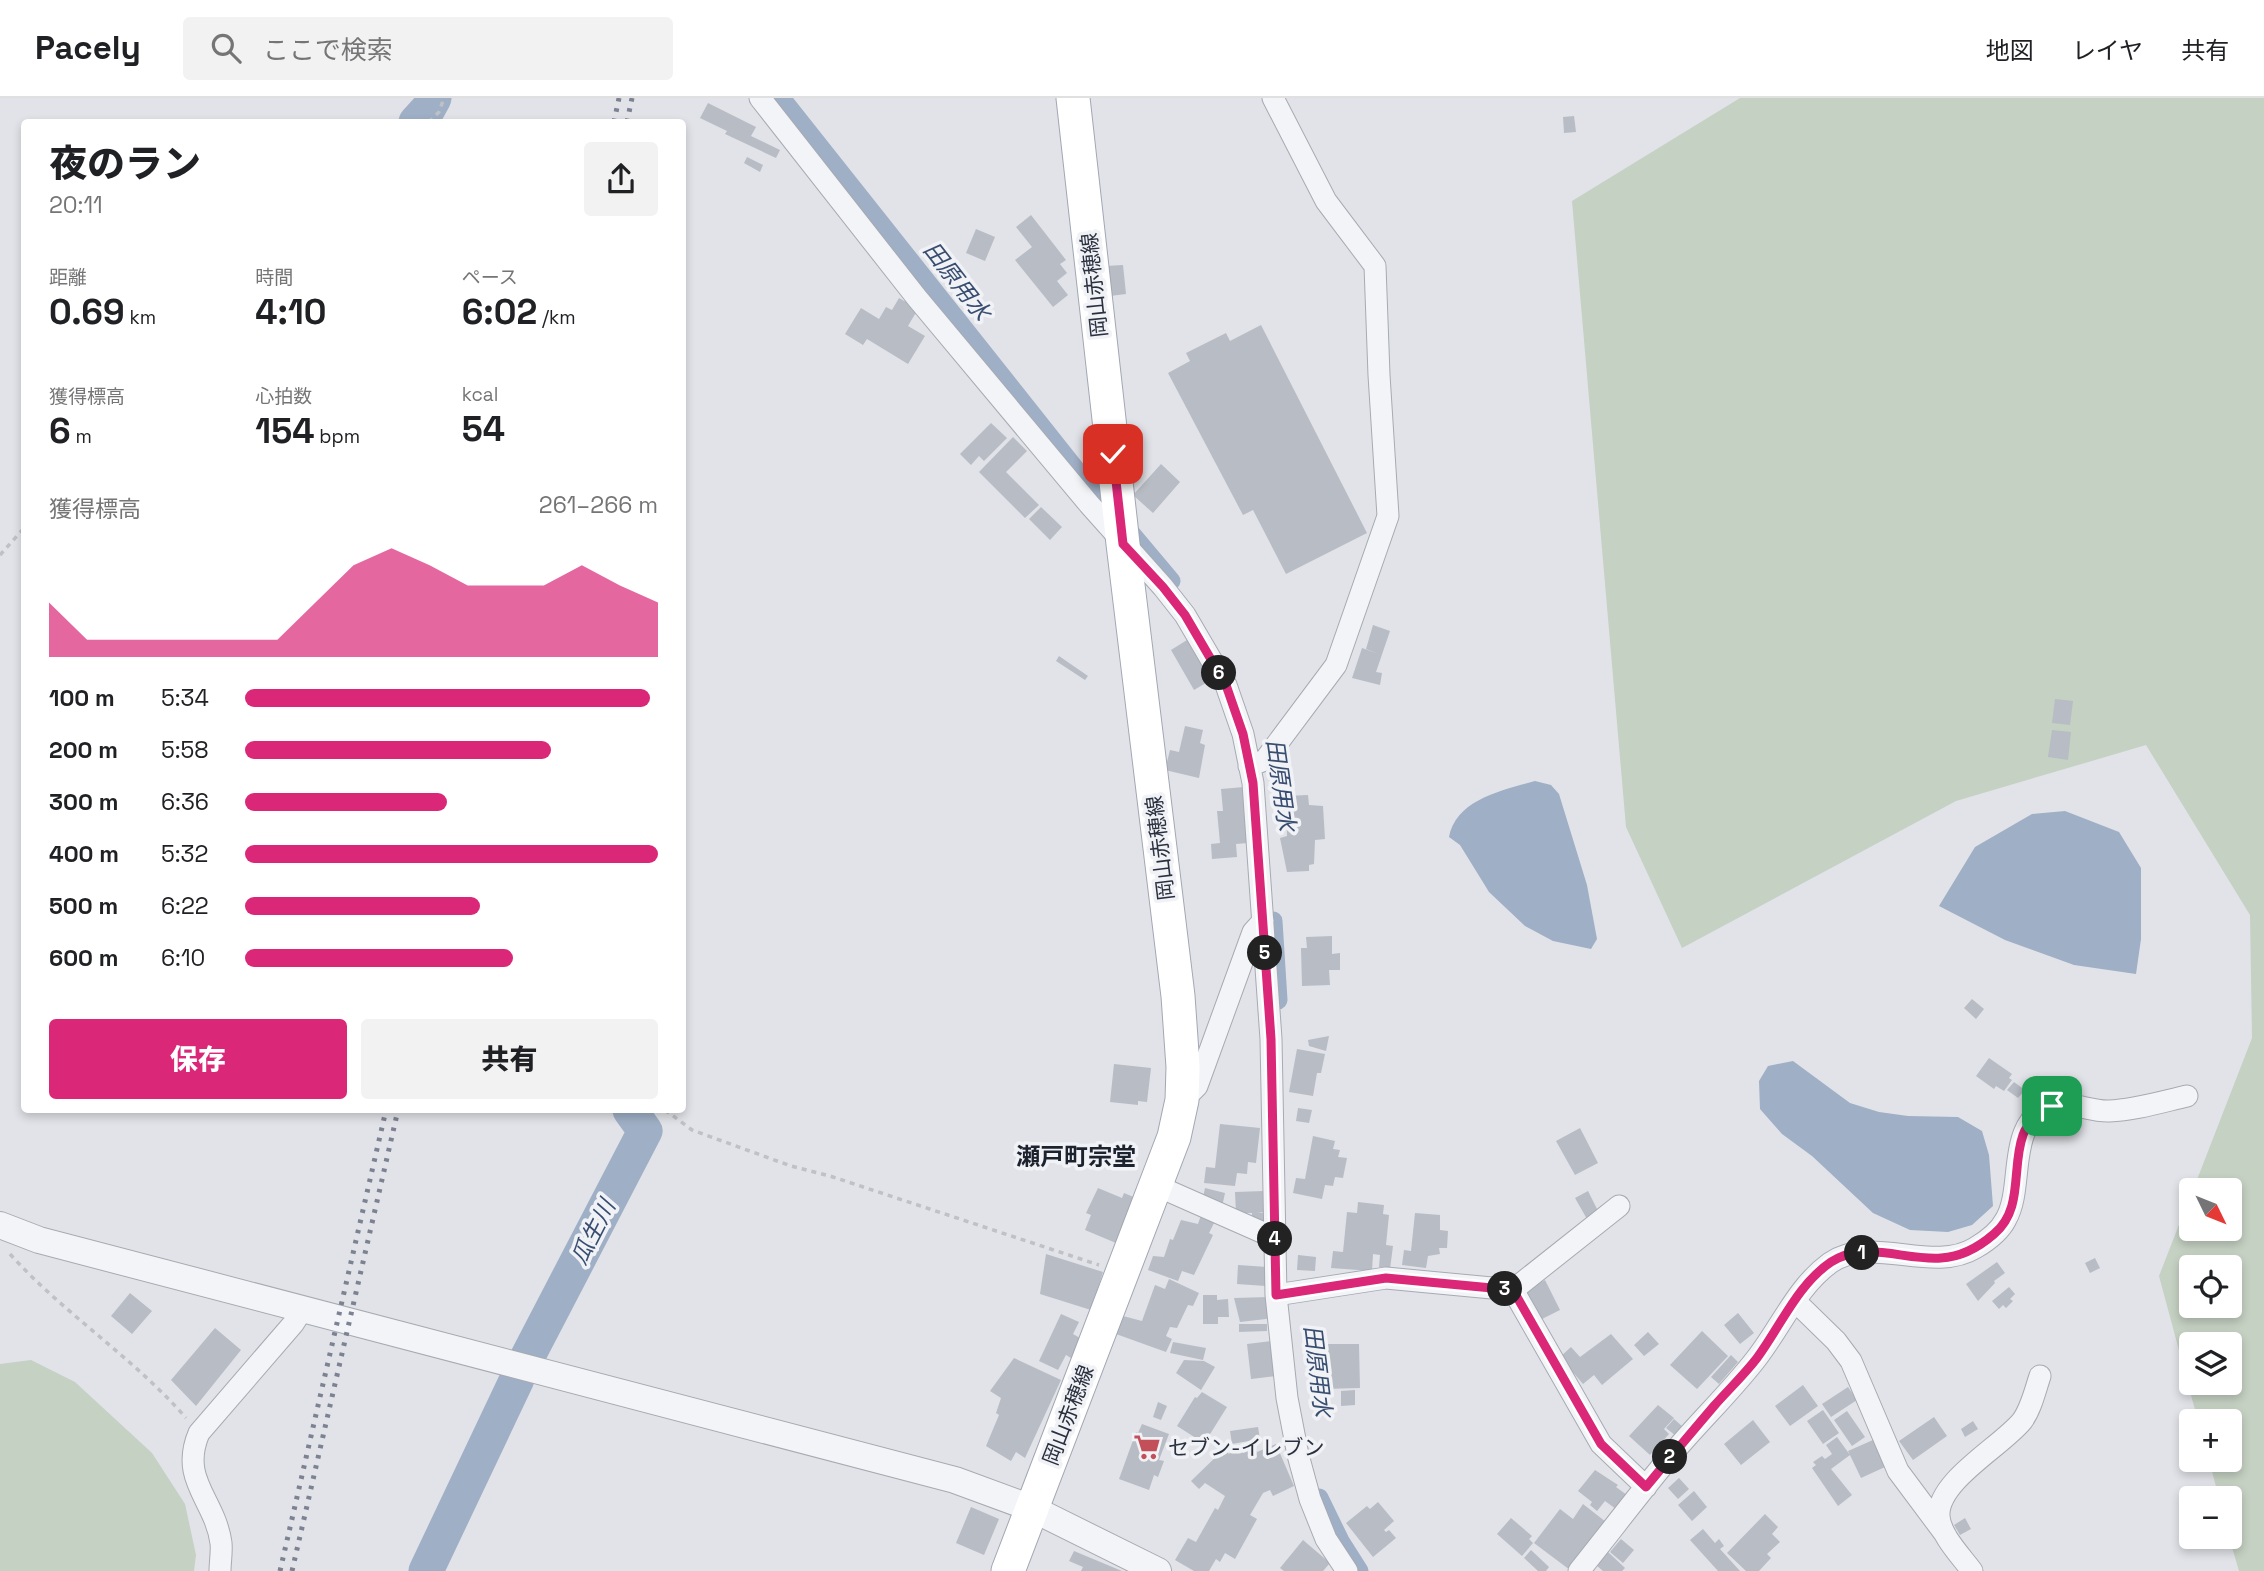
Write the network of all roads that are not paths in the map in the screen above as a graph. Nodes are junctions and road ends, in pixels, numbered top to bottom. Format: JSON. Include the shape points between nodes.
{"nodes":[{"id":1,"x":760,"y":98,"type":"edge"},
{"id":2,"x":1073,"y":98,"type":"edge"},
{"id":3,"x":1273,"y":98,"type":"edge"},
{"id":4,"x":1123,"y":544,"type":"junction"},
{"id":5,"x":1256,"y":764,"type":"junction"},
{"id":6,"x":1263,"y":921,"type":"junction"},
{"id":7,"x":2187,"y":1097,"type":"dead end"},
{"id":8,"x":1182,"y":1101,"type":"junction"},
{"id":9,"x":1155,"y":1185,"type":"junction"},
{"id":10,"x":1619,"y":1206,"type":"dead end"},
{"id":11,"x":0,"y":1225,"type":"edge"},
{"id":12,"x":1275,"y":1235,"type":"junction"},
{"id":13,"x":1513,"y":1290,"type":"junction"},
{"id":14,"x":1283,"y":1294,"type":"junction"},
{"id":15,"x":1795,"y":1301,"type":"junction"},
{"id":16,"x":302,"y":1310,"type":"junction"},
{"id":17,"x":2040,"y":1376,"type":"dead end"},
{"id":18,"x":1646,"y":1487,"type":"junction"},
{"id":19,"x":1031,"y":1508,"type":"junction"},
{"id":20,"x":1945,"y":1534,"type":"junction"},
{"id":21,"x":220,"y":1571,"type":"edge"},
{"id":22,"x":1008,"y":1571,"type":"edge"},
{"id":23,"x":1158,"y":1571,"type":"edge"},
{"id":24,"x":1347,"y":1571,"type":"edge"},
{"id":25,"x":1579,"y":1571,"type":"edge"},
{"id":26,"x":1972,"y":1571,"type":"edge"}],
"edges":[{"from":1,"to":4,"type":"street","via":[[917,298]]},
{"from":2,"to":4,"type":"main road","name":"岡山赤穂線"},
{"from":3,"to":5,"type":"street","via":[[1326,201],[1375,266],[1388,516],[1336,665]]},
{"from":4,"to":5,"type":"street","via":[[1185,615],[1226,685]]},
{"from":4,"to":8,"type":"main road","name":"岡山赤穂線","via":[[1178,996]]},
{"from":5,"to":6,"type":"street","via":[[1253,783]]},
{"from":6,"to":8,"type":"street","via":[[1253,932],[1196,1086]]},
{"from":6,"to":12,"type":"street"},
{"from":7,"to":15,"type":"street","via":[[2105,1112],[2052,1106],[2037,1115],[2023,1133],[2016,1191],[1996,1233],[1973,1249],[1942,1258],[1849,1254],[1831,1262]]},
{"from":8,"to":9,"type":"main road","name":"岡山赤穂線"},
{"from":9,"to":12,"type":"street"},
{"from":9,"to":19,"type":"main road","name":"岡山赤穂線"},
{"from":10,"to":13,"type":"street"},
{"from":11,"to":16,"type":"street","via":[[39,1240]]},
{"from":12,"to":14,"type":"street"},
{"from":13,"to":14,"type":"street","via":[[1386,1278]]},
{"from":13,"to":18,"type":"street","via":[[1601,1444]]},
{"from":14,"to":24,"type":"street","via":[[1287,1398],[1298,1455],[1326,1539]]},
{"from":15,"to":18,"type":"street","via":[[1756,1359]]},
{"from":15,"to":20,"type":"street","via":[[1851,1361],[1898,1471]]},
{"from":16,"to":19,"type":"street","via":[[955,1480]]},
{"from":16,"to":21,"type":"street","via":[[199,1433],[191,1450],[192,1472],[221,1543]]},
{"from":17,"to":20,"type":"street","via":[[2024,1419],[1957,1478],[1944,1496],[1939,1515]]},
{"from":18,"to":25,"type":"street"},
{"from":19,"to":22,"type":"main road","name":"岡山赤穂線"},
{"from":19,"to":23,"type":"street"},
{"from":20,"to":26,"type":"street"}]}
